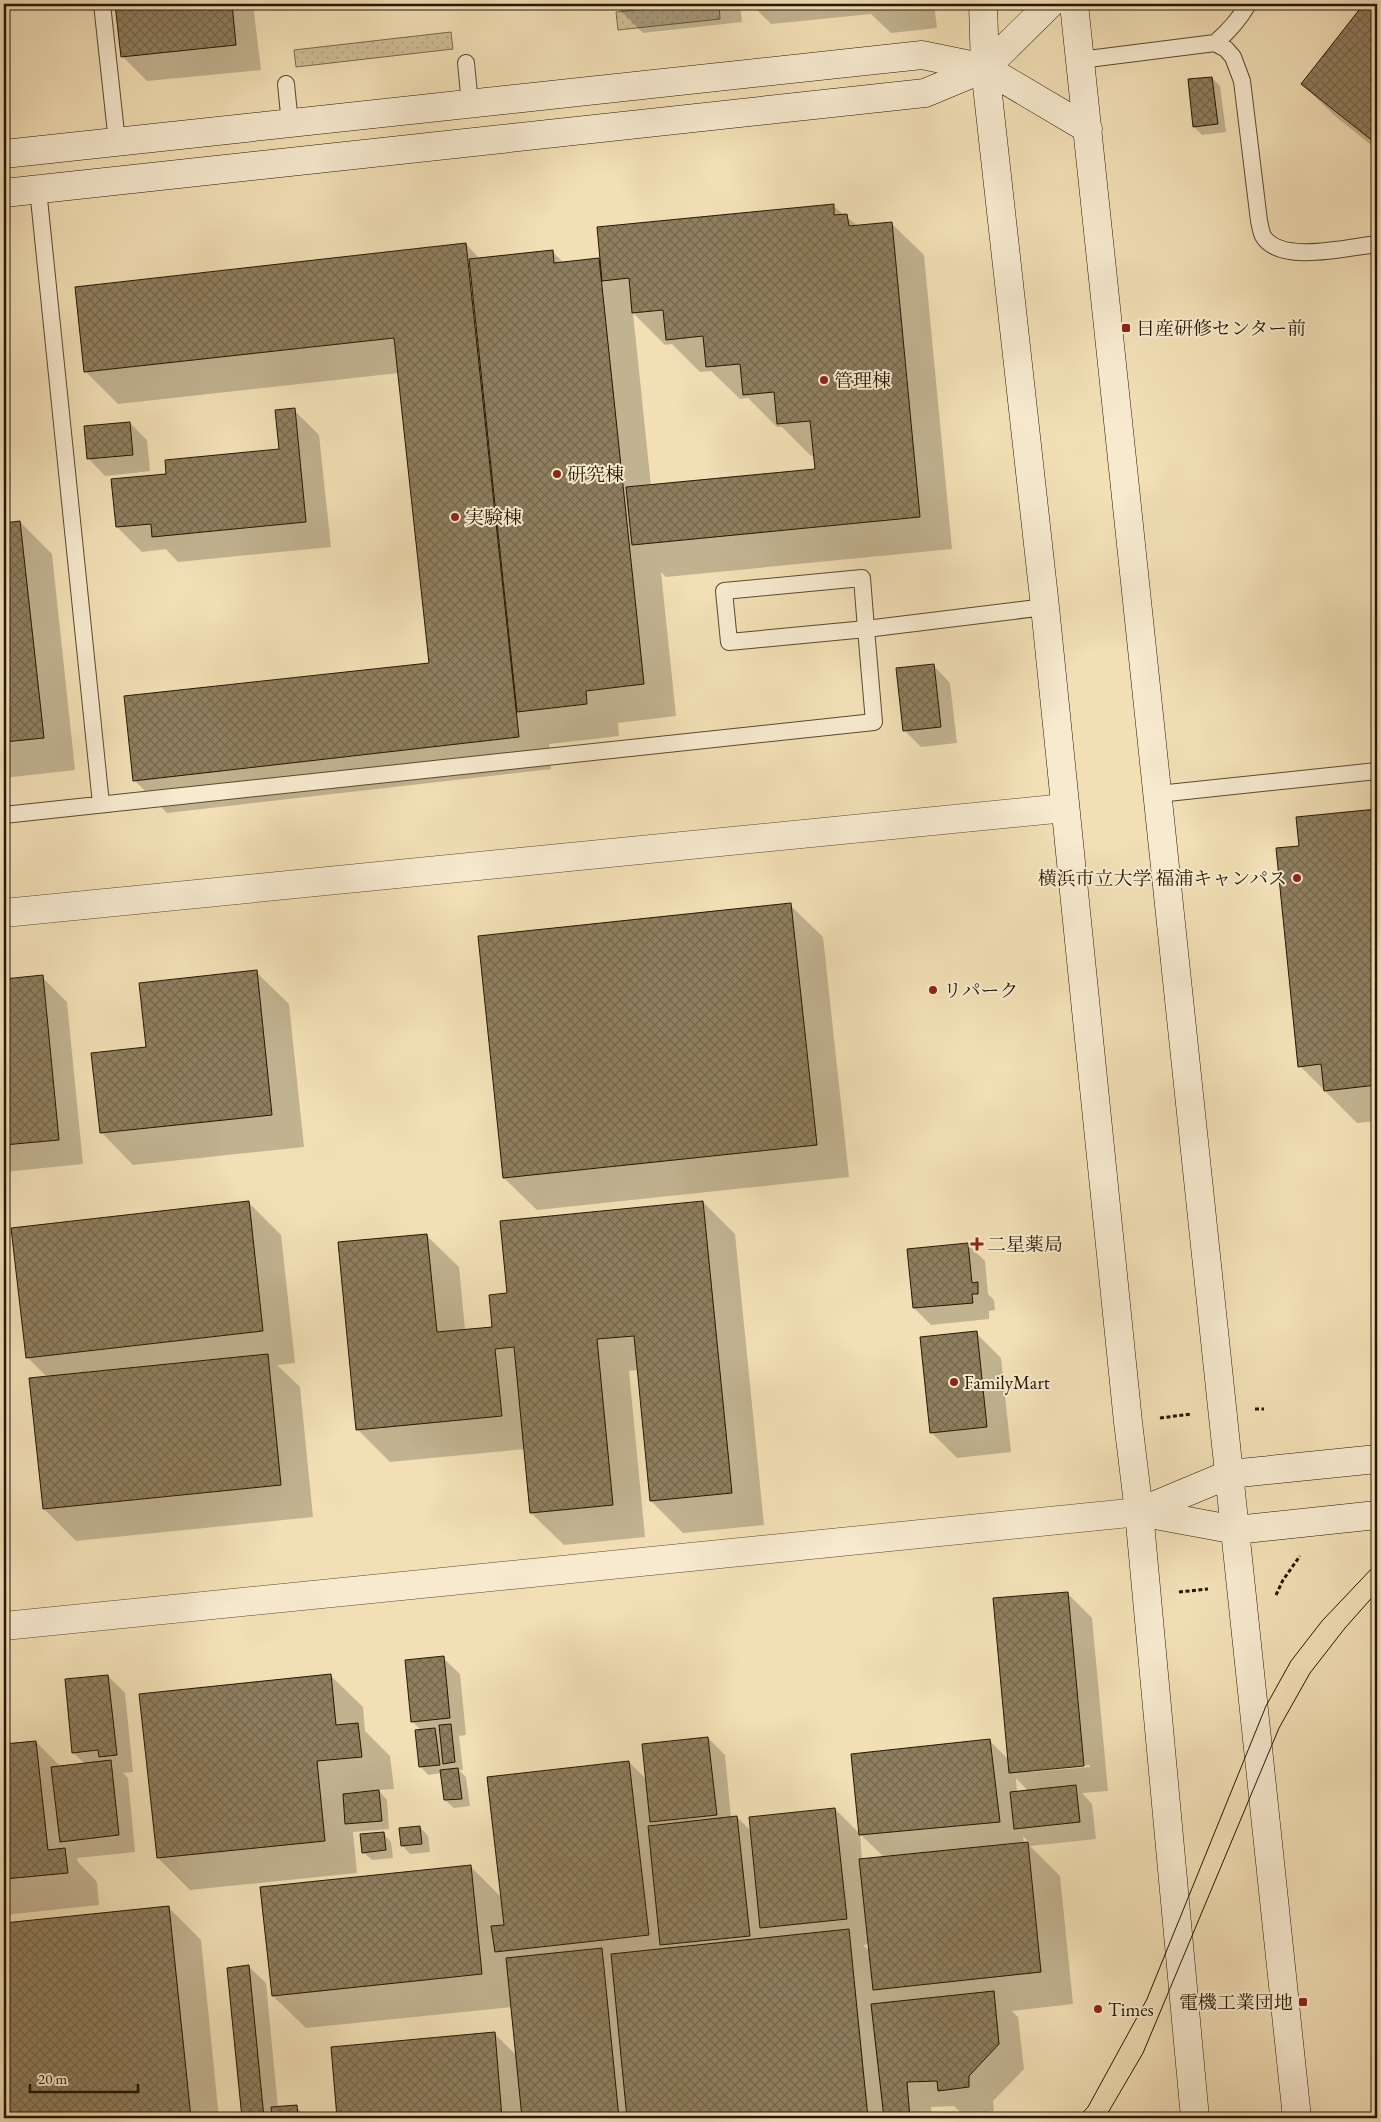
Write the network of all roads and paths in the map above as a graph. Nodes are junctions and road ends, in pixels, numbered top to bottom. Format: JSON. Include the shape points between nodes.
{"nodes":[{"id":1,"x":102,"y":4,"type":"edge"},
{"id":2,"x":983,"y":4,"type":"edge"},
{"id":3,"x":1050,"y":4,"type":"edge"},
{"id":4,"x":1074,"y":4,"type":"edge"},
{"id":5,"x":1248,"y":4,"type":"edge"},
{"id":6,"x":1216,"y":43,"type":"junction"},
{"id":7,"x":1080,"y":60,"type":"junction"},
{"id":8,"x":466,"y":63,"type":"dead end"},
{"id":9,"x":985,"y":68,"type":"junction"},
{"id":10,"x":286,"y":84,"type":"dead end"},
{"id":11,"x":470,"y":104,"type":"junction"},
{"id":12,"x":290,"y":124,"type":"junction"},
{"id":13,"x":1088,"y":129,"type":"junction"},
{"id":14,"x":117,"y":142,"type":"junction"},
{"id":15,"x":4,"y":154,"type":"edge"},
{"id":16,"x":38,"y":189,"type":"junction"},
{"id":17,"x":4,"y":193,"type":"edge"},
{"id":18,"x":1377,"y":244,"type":"edge"},
{"id":19,"x":1045,"y":607,"type":"junction"},
{"id":20,"x":866,"y":630,"type":"junction"},
{"id":21,"x":1377,"y":771,"type":"edge"},
{"id":22,"x":1158,"y":794,"type":"junction"},
{"id":23,"x":101,"y":804,"type":"junction"},
{"id":24,"x":1065,"y":808,"type":"junction"},
{"id":25,"x":4,"y":815,"type":"edge"},
{"id":26,"x":4,"y":913,"type":"edge"},
{"id":27,"x":1264,"y":1409,"type":"dead end"},
{"id":28,"x":1222,"y":1411,"type":"junction"},
{"id":29,"x":1128,"y":1422,"type":"junction"},
{"id":30,"x":1377,"y":1459,"type":"edge"},
{"id":31,"x":1230,"y":1474,"type":"junction"},
{"id":32,"x":1140,"y":1512,"type":"junction"},
{"id":33,"x":1377,"y":1515,"type":"edge"},
{"id":34,"x":1236,"y":1530,"type":"junction"},
{"id":35,"x":1283,"y":1580,"type":"dead end"},
{"id":36,"x":1241,"y":1585,"type":"junction"},
{"id":37,"x":1148,"y":1596,"type":"junction"},
{"id":38,"x":4,"y":1626,"type":"edge"},
{"id":39,"x":1195,"y":2118,"type":"edge"},
{"id":40,"x":1297,"y":2118,"type":"edge"}],
"edges":[{"from":1,"to":14,"type":"lane"},
{"from":2,"to":9,"type":"street"},
{"from":3,"to":9,"type":"street"},
{"from":4,"to":7,"type":"street"},
{"from":5,"to":6,"type":"lane","via":[[1235,25]]},
{"from":6,"to":7,"type":"lane"},
{"from":6,"to":18,"type":"lane","via":[[1233,57],[1242,80],[1263,236],[1287,252]]},
{"from":7,"to":13,"type":"street"},
{"from":8,"to":11,"type":"lane"},
{"from":9,"to":11,"type":"street","via":[[922,55]]},
{"from":9,"to":13,"type":"street"},
{"from":9,"to":16,"type":"street","via":[[924,93]]},
{"from":9,"to":19,"type":"street"},
{"from":10,"to":12,"type":"lane"},
{"from":11,"to":12,"type":"street"},
{"from":12,"to":14,"type":"street"},
{"from":13,"to":22,"type":"street"},
{"from":14,"to":15,"type":"street"},
{"from":16,"to":17,"type":"street"},
{"from":16,"to":23,"type":"lane"},
{"from":19,"to":20,"type":"lane"},
{"from":19,"to":24,"type":"street"},
{"from":20,"to":20,"type":"lane","via":[[729,642],[724,590],[862,578]]},
{"from":20,"to":23,"type":"lane","via":[[874,722]]},
{"from":21,"to":22,"type":"lane"},
{"from":22,"to":28,"type":"street"},
{"from":23,"to":25,"type":"lane"},
{"from":24,"to":26,"type":"street"},
{"from":24,"to":29,"type":"street"},
{"from":27,"to":28,"type":"path"},
{"from":28,"to":29,"type":"path"},
{"from":28,"to":31,"type":"street"},
{"from":29,"to":32,"type":"street"},
{"from":30,"to":31,"type":"street"},
{"from":31,"to":32,"type":"street"},
{"from":31,"to":34,"type":"street"},
{"from":32,"to":34,"type":"street"},
{"from":32,"to":37,"type":"street"},
{"from":32,"to":38,"type":"street"},
{"from":33,"to":34,"type":"street"},
{"from":34,"to":36,"type":"street"},
{"from":35,"to":36,"type":"path"},
{"from":36,"to":37,"type":"path"},
{"from":36,"to":40,"type":"street"},
{"from":37,"to":39,"type":"street"}]}
